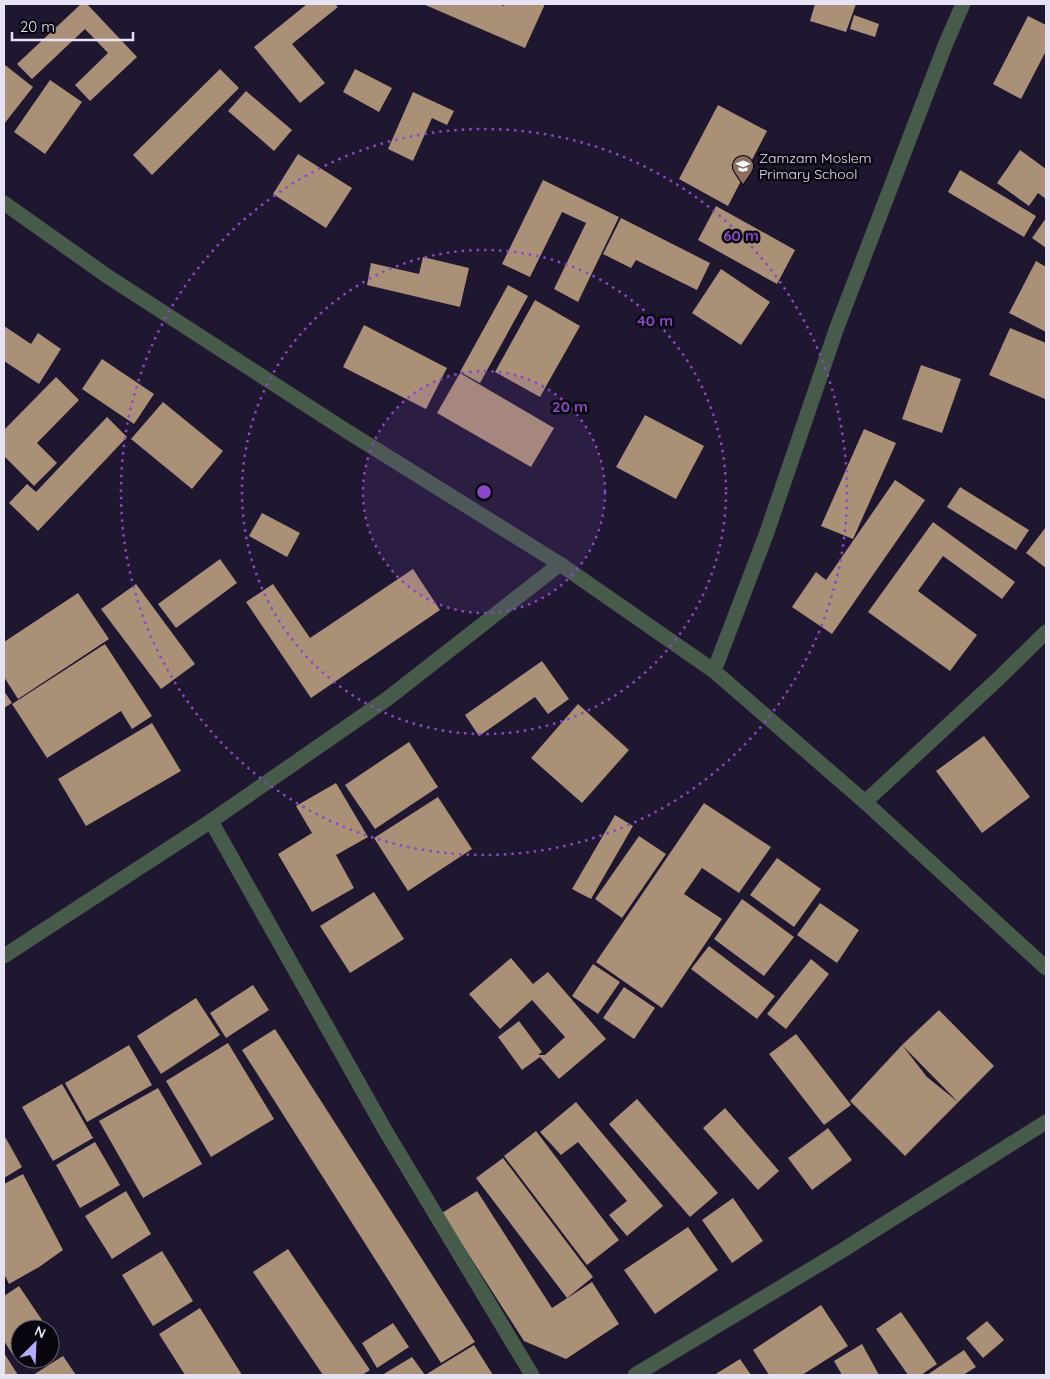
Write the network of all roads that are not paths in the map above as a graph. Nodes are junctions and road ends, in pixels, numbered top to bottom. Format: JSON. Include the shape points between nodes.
{"nodes":[{"id":1,"x":963,"y":4,"type":"edge"},
{"id":2,"x":4,"y":203,"type":"edge"},
{"id":3,"x":560,"y":564,"type":"junction"},
{"id":4,"x":1046,"y":632,"type":"edge"},
{"id":5,"x":714,"y":671,"type":"junction"},
{"id":6,"x":865,"y":802,"type":"junction"},
{"id":7,"x":211,"y":821,"type":"junction"},
{"id":8,"x":4,"y":956,"type":"edge"},
{"id":9,"x":1046,"y":968,"type":"edge"},
{"id":10,"x":1046,"y":1122,"type":"edge"},
{"id":11,"x":532,"y":1375,"type":"edge"},
{"id":12,"x":636,"y":1375,"type":"edge"}],
"edges":[{"from":1,"to":5,"type":"street","via":[[836,330],[766,535]]},
{"from":2,"to":3,"type":"street","via":[[115,282]]},
{"from":3,"to":5,"type":"street"},
{"from":3,"to":7,"type":"street","via":[[387,698]]},
{"from":4,"to":6,"type":"street"},
{"from":5,"to":6,"type":"street"},
{"from":6,"to":9,"type":"street"},
{"from":7,"to":8,"type":"street"},
{"from":7,"to":11,"type":"street","via":[[384,1130]]},
{"from":10,"to":12,"type":"street"}]}
